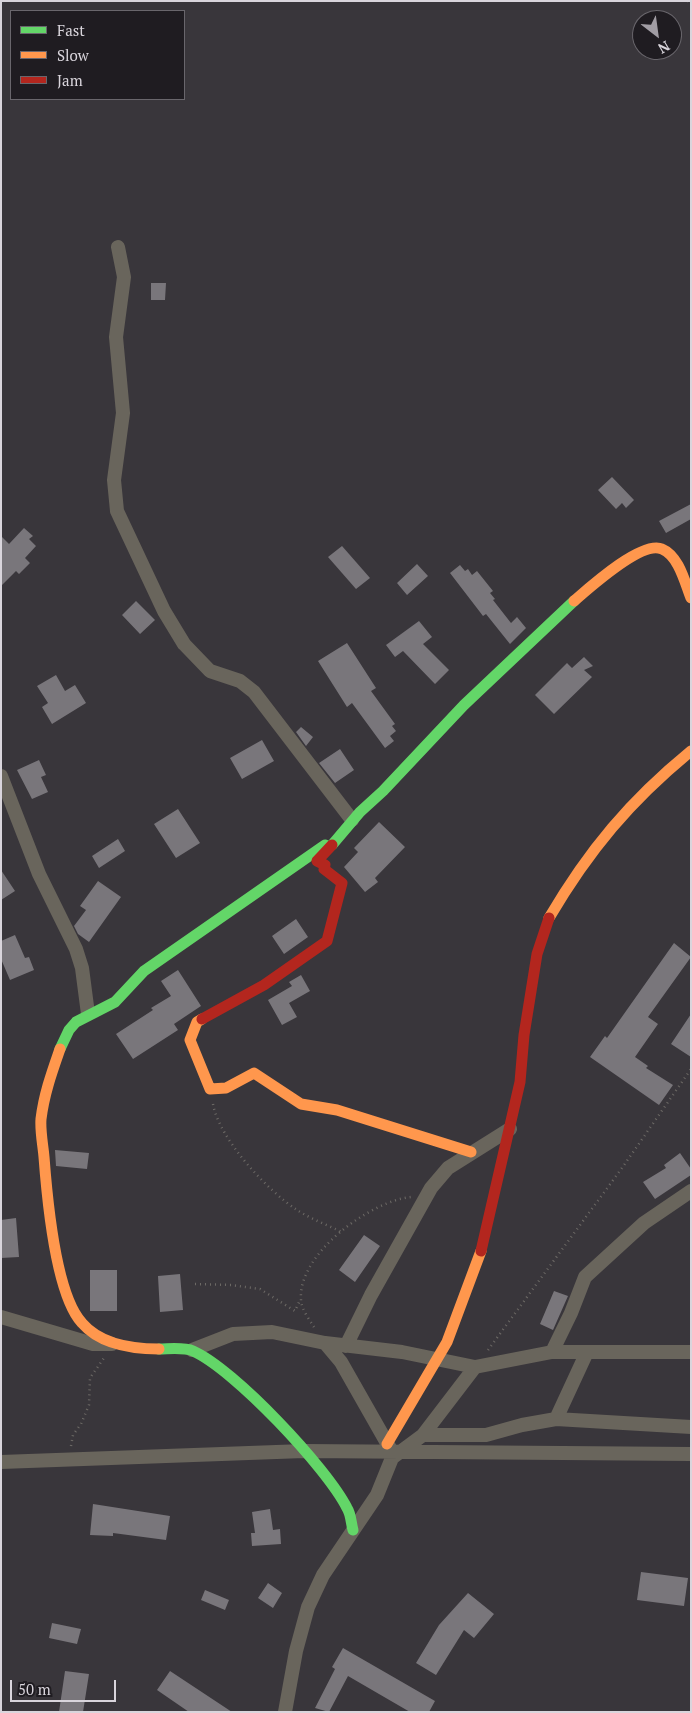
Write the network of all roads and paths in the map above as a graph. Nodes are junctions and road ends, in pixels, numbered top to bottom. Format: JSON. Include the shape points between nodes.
{"nodes":[{"id":1,"x":688,"y":1,"type":"edge"},
{"id":2,"x":691,"y":6,"type":"edge"},
{"id":3,"x":118,"y":247,"type":"dead end"},
{"id":4,"x":691,"y":598,"type":"edge"},
{"id":5,"x":691,"y":751,"type":"edge"},
{"id":6,"x":1,"y":776,"type":"edge"},
{"id":7,"x":349,"y":825,"type":"junction"},
{"id":8,"x":88,"y":1014,"type":"junction"},
{"id":9,"x":691,"y":1069,"type":"edge"},
{"id":10,"x":214,"y":1099,"type":"dead end"},
{"id":11,"x":510,"y":1129,"type":"junction"},
{"id":12,"x":471,"y":1152,"type":"junction"},
{"id":13,"x":691,"y":1191,"type":"edge"},
{"id":14,"x":425,"y":1196,"type":"junction"},
{"id":15,"x":342,"y":1232,"type":"junction"},
{"id":16,"x":195,"y":1284,"type":"dead end"},
{"id":17,"x":300,"y":1300,"type":"junction"},
{"id":18,"x":1,"y":1317,"type":"edge"},
{"id":19,"x":324,"y":1342,"type":"junction"},
{"id":20,"x":112,"y":1344,"type":"junction"},
{"id":21,"x":346,"y":1346,"type":"junction"},
{"id":22,"x":192,"y":1350,"type":"junction"},
{"id":23,"x":552,"y":1352,"type":"junction"},
{"id":24,"x":587,"y":1352,"type":"junction"},
{"id":25,"x":691,"y":1352,"type":"edge"},
{"id":26,"x":438,"y":1359,"type":"junction"},
{"id":27,"x":475,"y":1367,"type":"junction"},
{"id":28,"x":556,"y":1419,"type":"junction"},
{"id":29,"x":691,"y":1427,"type":"edge"},
{"id":30,"x":423,"y":1435,"type":"junction"},
{"id":31,"x":392,"y":1450,"type":"junction"},
{"id":32,"x":304,"y":1451,"type":"junction"},
{"id":33,"x":691,"y":1454,"type":"edge"},
{"id":34,"x":70,"y":1458,"type":"junction"},
{"id":35,"x":1,"y":1462,"type":"edge"},
{"id":36,"x":353,"y":1530,"type":"junction"},
{"id":37,"x":285,"y":1712,"type":"edge"}],
"edges":[{"from":1,"to":2,"type":"path"},
{"from":3,"to":7,"type":"street","via":[[124,277],[116,337],[123,413],[114,498],[121,521],[184,644],[210,671],[240,681],[254,692]]},
{"from":4,"to":7,"type":"street","via":[[668,552],[655,547],[638,553],[576,600],[507,663]]},
{"from":5,"to":11,"type":"street","via":[[652,783],[608,831],[574,874],[548,919],[537,954],[520,1082]]},
{"from":6,"to":8,"type":"street","via":[[39,874],[76,949]]},
{"from":7,"to":8,"type":"street","via":[[144,971],[115,1002]]},
{"from":7,"to":12,"type":"street","via":[[317,861],[325,865],[329,875],[342,883],[327,941],[264,985],[197,1022],[190,1040],[210,1089],[226,1088],[254,1073],[301,1104],[337,1110]]},
{"from":8,"to":20,"type":"street","via":[[69,1030],[46,1088],[41,1121],[53,1240],[64,1285],[82,1324]]},
{"from":9,"to":27,"type":"path"},
{"from":10,"to":15,"type":"path","via":[[214,1110],[224,1131],[265,1182],[299,1211]]},
{"from":11,"to":12,"type":"street"},
{"from":11,"to":26,"type":"street","via":[[480,1254]]},
{"from":12,"to":14,"type":"street","via":[[448,1168]]},
{"from":13,"to":23,"type":"street","via":[[644,1223],[585,1277]]},
{"from":14,"to":15,"type":"path","via":[[386,1202]]},
{"from":14,"to":21,"type":"street"},
{"from":15,"to":17,"type":"path","via":[[310,1264],[302,1282]]},
{"from":16,"to":17,"type":"path","via":[[260,1289],[295,1312]]},
{"from":17,"to":19,"type":"path"},
{"from":18,"to":20,"type":"street","via":[[93,1344]]},
{"from":19,"to":21,"type":"street"},
{"from":19,"to":22,"type":"street","via":[[291,1334],[249,1332],[223,1337]]},
{"from":19,"to":31,"type":"street","via":[[341,1362]]},
{"from":20,"to":22,"type":"street"},
{"from":20,"to":34,"type":"path","via":[[90,1378],[89,1405],[73,1435]]},
{"from":21,"to":26,"type":"street"},
{"from":22,"to":32,"type":"street","via":[[227,1373]]},
{"from":23,"to":24,"type":"street"},
{"from":23,"to":27,"type":"street"},
{"from":24,"to":25,"type":"street"},
{"from":24,"to":28,"type":"street"},
{"from":26,"to":27,"type":"street"},
{"from":26,"to":31,"type":"street"},
{"from":27,"to":30,"type":"street"},
{"from":28,"to":29,"type":"street"},
{"from":28,"to":30,"type":"street","via":[[486,1435]]},
{"from":30,"to":31,"type":"street"},
{"from":31,"to":32,"type":"street"},
{"from":31,"to":33,"type":"street"},
{"from":31,"to":36,"type":"street","via":[[392,1458],[377,1495]]},
{"from":32,"to":34,"type":"street"},
{"from":32,"to":36,"type":"street","via":[[341,1496]]},
{"from":34,"to":35,"type":"street"},
{"from":36,"to":37,"type":"street","via":[[323,1575],[308,1606]]}]}
